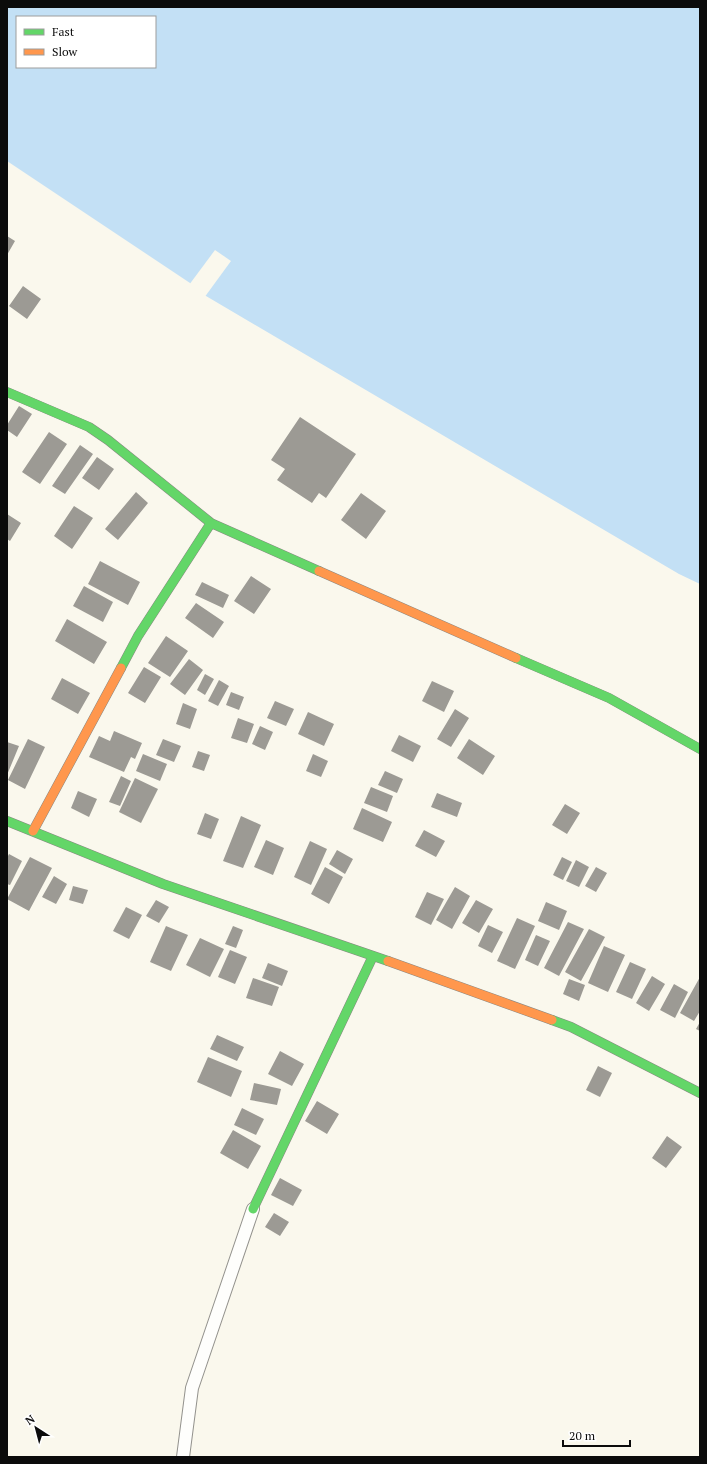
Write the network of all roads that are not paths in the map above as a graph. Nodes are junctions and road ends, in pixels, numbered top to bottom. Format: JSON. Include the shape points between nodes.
{"nodes":[{"id":1,"x":7,"y":392,"type":"edge"},
{"id":2,"x":211,"y":523,"type":"junction"},
{"id":3,"x":700,"y":749,"type":"edge"},
{"id":4,"x":7,"y":821,"type":"edge"},
{"id":5,"x":33,"y":831,"type":"junction"},
{"id":6,"x":373,"y":956,"type":"junction"},
{"id":7,"x":700,"y":1093,"type":"edge"},
{"id":8,"x":253,"y":1209,"type":"joint"},
{"id":9,"x":183,"y":1457,"type":"edge"}],
"edges":[{"from":1,"to":2,"type":"street","via":[[89,427]]},
{"from":2,"to":3,"type":"street","via":[[609,698]]},
{"from":2,"to":5,"type":"street","via":[[138,636]]},
{"from":4,"to":5,"type":"street"},
{"from":5,"to":6,"type":"street","via":[[163,884]]},
{"from":6,"to":7,"type":"street","via":[[571,1028]]},
{"from":6,"to":8,"type":"street"},
{"from":8,"to":9,"type":"lane","via":[[192,1388]]}]}
